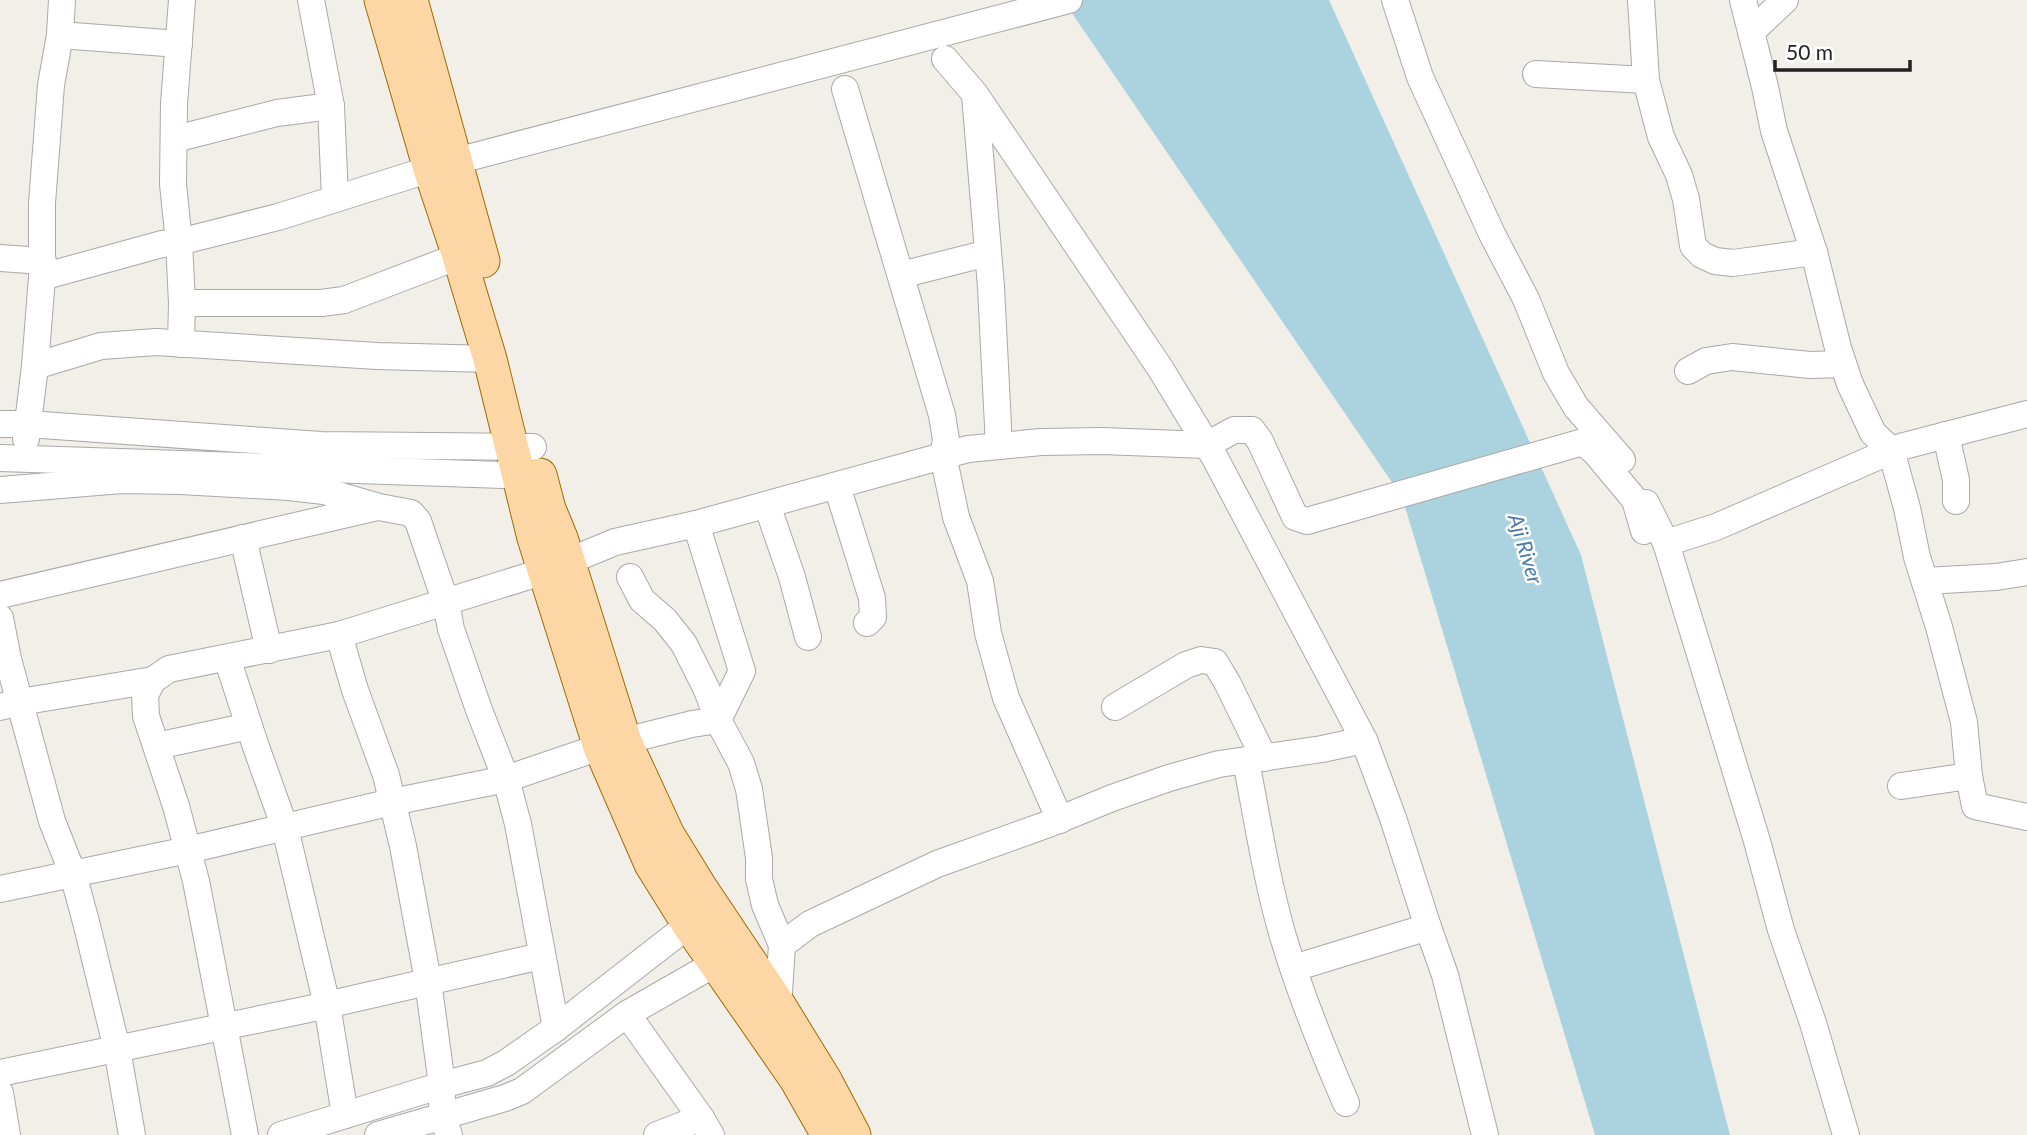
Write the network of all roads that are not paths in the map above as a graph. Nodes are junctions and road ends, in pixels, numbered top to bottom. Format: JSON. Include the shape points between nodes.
{"nodes":[{"id":1,"x":62,"y":0,"type":"edge"},
{"id":2,"x":182,"y":0,"type":"edge"},
{"id":3,"x":311,"y":0,"type":"edge"},
{"id":4,"x":381,"y":0,"type":"edge"},
{"id":5,"x":411,"y":0,"type":"edge"},
{"id":6,"x":1069,"y":0,"type":"edge"},
{"id":7,"x":1395,"y":0,"type":"edge"},
{"id":8,"x":1641,"y":0,"type":"edge"},
{"id":9,"x":1743,"y":0,"type":"edge"},
{"id":10,"x":1785,"y":0,"type":"edge"},
{"id":11,"x":1751,"y":32,"type":"junction"},
{"id":12,"x":60,"y":35,"type":"junction"},
{"id":13,"x":179,"y":44,"type":"junction"},
{"id":14,"x":945,"y":47,"type":"junction"},
{"id":15,"x":1535,"y":74,"type":"dead end"},
{"id":16,"x":1646,"y":80,"type":"junction"},
{"id":17,"x":845,"y":89,"type":"dead end"},
{"id":18,"x":975,"y":94,"type":"junction"},
{"id":19,"x":331,"y":106,"type":"junction"},
{"id":20,"x":175,"y":139,"type":"junction"},
{"id":21,"x":443,"y":165,"type":"junction"},
{"id":22,"x":335,"y":198,"type":"junction"},
{"id":23,"x":179,"y":242,"type":"junction"},
{"id":24,"x":1814,"y":252,"type":"junction"},
{"id":25,"x":988,"y":253,"type":"junction"},
{"id":26,"x":459,"y":256,"type":"junction"},
{"id":27,"x":0,"y":258,"type":"edge"},
{"id":28,"x":42,"y":269,"type":"junction"},
{"id":29,"x":901,"y":275,"type":"junction"},
{"id":30,"x":182,"y":303,"type":"junction"},
{"id":31,"x":181,"y":344,"type":"junction"},
{"id":32,"x":490,"y":359,"type":"junction"},
{"id":33,"x":1843,"y":364,"type":"junction"},
{"id":34,"x":35,"y":366,"type":"junction"},
{"id":35,"x":1688,"y":371,"type":"dead end"},
{"id":36,"x":2027,"y":414,"type":"edge"},
{"id":37,"x":0,"y":424,"type":"edge"},
{"id":38,"x":28,"y":424,"type":"junction"},
{"id":39,"x":1946,"y":435,"type":"junction"},
{"id":40,"x":1207,"y":445,"type":"junction"},
{"id":41,"x":999,"y":446,"type":"junction"},
{"id":42,"x":1891,"y":450,"type":"junction"},
{"id":43,"x":943,"y":455,"type":"junction"},
{"id":44,"x":12,"y":458,"type":"edge"},
{"id":45,"x":526,"y":462,"type":"junction"},
{"id":46,"x":837,"y":486,"type":"junction"},
{"id":47,"x":0,"y":489,"type":"edge"},
{"id":48,"x":1956,"y":501,"type":"dead end"},
{"id":49,"x":767,"y":505,"type":"junction"},
{"id":50,"x":379,"y":507,"type":"junction"},
{"id":51,"x":696,"y":524,"type":"junction"},
{"id":52,"x":1655,"y":537,"type":"junction"},
{"id":53,"x":243,"y":538,"type":"junction"},
{"id":54,"x":557,"y":566,"type":"junction"},
{"id":55,"x":2027,"y":572,"type":"edge"},
{"id":56,"x":630,"y":577,"type":"dead end"},
{"id":57,"x":1925,"y":581,"type":"junction"},
{"id":58,"x":0,"y":595,"type":"edge"},
{"id":59,"x":446,"y":603,"type":"junction"},
{"id":60,"x":0,"y":618,"type":"edge"},
{"id":61,"x":867,"y":623,"type":"dead end"},
{"id":62,"x":339,"y":635,"type":"junction"},
{"id":63,"x":808,"y":637,"type":"dead end"},
{"id":64,"x":269,"y":650,"type":"junction"},
{"id":65,"x":228,"y":658,"type":"junction"},
{"id":66,"x":153,"y":680,"type":"junction"},
{"id":67,"x":10,"y":705,"type":"edge"},
{"id":68,"x":1115,"y":707,"type":"dead end"},
{"id":69,"x":718,"y":720,"type":"junction"},
{"id":70,"x":249,"y":726,"type":"junction"},
{"id":71,"x":1364,"y":740,"type":"junction"},
{"id":72,"x":612,"y":745,"type":"junction"},
{"id":73,"x":156,"y":746,"type":"junction"},
{"id":74,"x":1255,"y":759,"type":"junction"},
{"id":75,"x":1969,"y":776,"type":"junction"},
{"id":76,"x":506,"y":779,"type":"junction"},
{"id":77,"x":1902,"y":786,"type":"dead end"},
{"id":78,"x":392,"y":802,"type":"junction"},
{"id":79,"x":2027,"y":817,"type":"edge"},
{"id":80,"x":1060,"y":820,"type":"junction"},
{"id":81,"x":285,"y":828,"type":"junction"},
{"id":82,"x":188,"y":850,"type":"junction"},
{"id":83,"x":72,"y":874,"type":"junction"},
{"id":84,"x":0,"y":889,"type":"edge"},
{"id":85,"x":701,"y":916,"type":"junction"},
{"id":86,"x":1428,"y":927,"type":"junction"},
{"id":87,"x":782,"y":945,"type":"junction"},
{"id":88,"x":541,"y":956,"type":"junction"},
{"id":89,"x":729,"y":956,"type":"junction"},
{"id":90,"x":1294,"y":968,"type":"junction"},
{"id":91,"x":428,"y":981,"type":"junction"},
{"id":92,"x":327,"y":1004,"type":"junction"},
{"id":93,"x":766,"y":1010,"type":"junction"},
{"id":94,"x":627,"y":1014,"type":"junction"},
{"id":95,"x":223,"y":1027,"type":"junction"},
{"id":96,"x":556,"y":1028,"type":"junction"},
{"id":97,"x":117,"y":1049,"type":"junction"},
{"id":98,"x":0,"y":1073,"type":"edge"},
{"id":99,"x":442,"y":1085,"type":"junction"},
{"id":100,"x":0,"y":1093,"type":"edge"},
{"id":101,"x":1346,"y":1103,"type":"dead end"},
{"id":102,"x":345,"y":1115,"type":"junction"},
{"id":103,"x":446,"y":1125,"type":"edge"},
{"id":104,"x":706,"y":1126,"type":"edge"},
{"id":105,"x":7,"y":1135,"type":"edge"},
{"id":106,"x":132,"y":1135,"type":"edge"},
{"id":107,"x":245,"y":1135,"type":"edge"},
{"id":108,"x":281,"y":1135,"type":"edge"},
{"id":109,"x":378,"y":1135,"type":"edge"},
{"id":110,"x":657,"y":1135,"type":"edge"},
{"id":111,"x":828,"y":1135,"type":"edge"},
{"id":112,"x":854,"y":1135,"type":"edge"},
{"id":113,"x":1485,"y":1135,"type":"edge"},
{"id":114,"x":1846,"y":1135,"type":"edge"}],
"edges":[{"from":1,"to":12,"type":"street"},
{"from":2,"to":13,"type":"street"},
{"from":3,"to":19,"type":"street"},
{"from":4,"to":21,"type":"main road"},
{"from":5,"to":21,"type":"main road"},
{"from":6,"to":14,"type":"street"},
{"from":7,"to":52,"type":"street","via":[[1420,77],[1526,299],[1556,373],[1576,407],[1623,461]]},
{"from":8,"to":16,"type":"street"},
{"from":9,"to":11,"type":"street"},
{"from":10,"to":11,"type":"street"},
{"from":11,"to":24,"type":"street","via":[[1774,131]]},
{"from":12,"to":13,"type":"street"},
{"from":12,"to":28,"type":"street","via":[[51,85]]},
{"from":13,"to":20,"type":"street"},
{"from":14,"to":18,"type":"street"},
{"from":14,"to":21,"type":"street","via":[[862,53]]},
{"from":15,"to":16,"type":"street"},
{"from":16,"to":24,"type":"street","via":[[1661,137],[1686,199],[1693,246],[1715,261],[1733,263]]},
{"from":17,"to":29,"type":"street"},
{"from":18,"to":25,"type":"street"},
{"from":18,"to":40,"type":"street"},
{"from":19,"to":20,"type":"street","via":[[277,113]]},
{"from":19,"to":22,"type":"street"},
{"from":20,"to":23,"type":"street","via":[[173,184]]},
{"from":21,"to":22,"type":"street"},
{"from":21,"to":26,"type":"main road"},
{"from":21,"to":45,"type":"main road"},
{"from":22,"to":23,"type":"street"},
{"from":23,"to":28,"type":"street"},
{"from":23,"to":30,"type":"street"},
{"from":24,"to":33,"type":"street"},
{"from":25,"to":29,"type":"street"},
{"from":25,"to":41,"type":"street"},
{"from":26,"to":30,"type":"street","via":[[344,300]]},
{"from":26,"to":32,"type":"main road"},
{"from":27,"to":28,"type":"street"},
{"from":28,"to":34,"type":"street"},
{"from":29,"to":43,"type":"street","via":[[942,415]]},
{"from":30,"to":31,"type":"street"},
{"from":31,"to":32,"type":"street"},
{"from":31,"to":34,"type":"street","via":[[101,346]]},
{"from":32,"to":45,"type":"main road"},
{"from":33,"to":35,"type":"street","via":[[1732,358],[1706,361]]},
{"from":33,"to":42,"type":"street","via":[[1873,433]]},
{"from":34,"to":38,"type":"street"},
{"from":36,"to":39,"type":"street"},
{"from":37,"to":38,"type":"street"},
{"from":38,"to":44,"type":"street"},
{"from":38,"to":45,"type":"street"},
{"from":39,"to":42,"type":"street"},
{"from":39,"to":48,"type":"street"},
{"from":40,"to":41,"type":"street","via":[[1102,441]]},
{"from":40,"to":52,"type":"street","via":[[1234,430],[1252,430],[1295,517],[1307,521],[1583,442],[1635,500]]},
{"from":40,"to":71,"type":"street"},
{"from":41,"to":43,"type":"street"},
{"from":42,"to":52,"type":"street","via":[[1716,527]]},
{"from":42,"to":57,"type":"street"},
{"from":43,"to":46,"type":"street"},
{"from":43,"to":80,"type":"street","via":[[956,517],[980,581],[1006,698]]},
{"from":44,"to":45,"type":"street"},
{"from":45,"to":54,"type":"main road","via":[[534,538]]},
{"from":46,"to":49,"type":"street"},
{"from":46,"to":61,"type":"street","via":[[872,598],[873,617]]},
{"from":47,"to":50,"type":"street","via":[[122,480],[180,481],[324,491]]},
{"from":49,"to":51,"type":"street"},
{"from":49,"to":63,"type":"street"},
{"from":50,"to":53,"type":"street"},
{"from":50,"to":59,"type":"street","via":[[411,513],[418,521]]},
{"from":51,"to":54,"type":"street","via":[[615,542]]},
{"from":51,"to":69,"type":"street","via":[[742,671]]},
{"from":52,"to":114,"type":"street","via":[[1757,841]]},
{"from":53,"to":58,"type":"street"},
{"from":53,"to":64,"type":"street"},
{"from":54,"to":59,"type":"street"},
{"from":54,"to":72,"type":"main road"},
{"from":55,"to":57,"type":"street"},
{"from":56,"to":69,"type":"street","via":[[642,600],[684,644]]},
{"from":57,"to":75,"type":"street","via":[[1964,722]]},
{"from":59,"to":62,"type":"street"},
{"from":59,"to":76,"type":"street","via":[[451,629]]},
{"from":60,"to":67,"type":"street"},
{"from":62,"to":64,"type":"street"},
{"from":62,"to":78,"type":"street"},
{"from":64,"to":65,"type":"street"},
{"from":65,"to":66,"type":"street","via":[[169,669]]},
{"from":65,"to":70,"type":"street"},
{"from":66,"to":67,"type":"street"},
{"from":66,"to":73,"type":"street","via":[[145,695]]},
{"from":67,"to":83,"type":"street"},
{"from":68,"to":74,"type":"street","via":[[1186,664],[1215,662],[1228,684]]},
{"from":69,"to":72,"type":"street"},
{"from":69,"to":87,"type":"street","via":[[749,789],[759,879]]},
{"from":70,"to":73,"type":"street"},
{"from":70,"to":81,"type":"street"},
{"from":71,"to":74,"type":"street"},
{"from":71,"to":86,"type":"street"},
{"from":72,"to":76,"type":"street"},
{"from":72,"to":85,"type":"main road","via":[[651,864]]},
{"from":73,"to":82,"type":"street"},
{"from":74,"to":80,"type":"street","via":[[1170,778]]},
{"from":74,"to":90,"type":"street","via":[[1264,856]]},
{"from":75,"to":77,"type":"street"},
{"from":75,"to":79,"type":"street","via":[[1975,806]]},
{"from":76,"to":78,"type":"street"},
{"from":76,"to":88,"type":"street"},
{"from":78,"to":81,"type":"street"},
{"from":78,"to":91,"type":"street"},
{"from":80,"to":87,"type":"street","via":[[937,864],[810,924]]},
{"from":81,"to":82,"type":"street"},
{"from":81,"to":92,"type":"street"},
{"from":82,"to":83,"type":"street"},
{"from":82,"to":95,"type":"street"},
{"from":83,"to":84,"type":"street"},
{"from":83,"to":97,"type":"street"},
{"from":85,"to":89,"type":"main road"},
{"from":85,"to":96,"type":"street"},
{"from":86,"to":90,"type":"street"},
{"from":86,"to":113,"type":"street","via":[[1445,975]]},
{"from":87,"to":93,"type":"street","via":[[779,992]]},
{"from":88,"to":91,"type":"street"},
{"from":88,"to":96,"type":"street"},
{"from":89,"to":93,"type":"main road"},
{"from":89,"to":94,"type":"street"},
{"from":90,"to":101,"type":"street"},
{"from":91,"to":92,"type":"street"},
{"from":91,"to":99,"type":"street"},
{"from":92,"to":95,"type":"street"},
{"from":92,"to":102,"type":"street"},
{"from":93,"to":111,"type":"main road","via":[[796,1079]]},
{"from":93,"to":112,"type":"main road","via":[[825,1080]]},
{"from":94,"to":103,"type":"street","via":[[522,1091]]},
{"from":94,"to":104,"type":"street"},
{"from":95,"to":97,"type":"street"},
{"from":95,"to":107,"type":"street"},
{"from":96,"to":99,"type":"street","via":[[487,1073]]},
{"from":97,"to":98,"type":"street"},
{"from":97,"to":106,"type":"street"},
{"from":99,"to":102,"type":"street"},
{"from":99,"to":103,"type":"street"},
{"from":100,"to":105,"type":"street"},
{"from":102,"to":108,"type":"street"},
{"from":103,"to":109,"type":"street"},
{"from":104,"to":110,"type":"street"}]}
